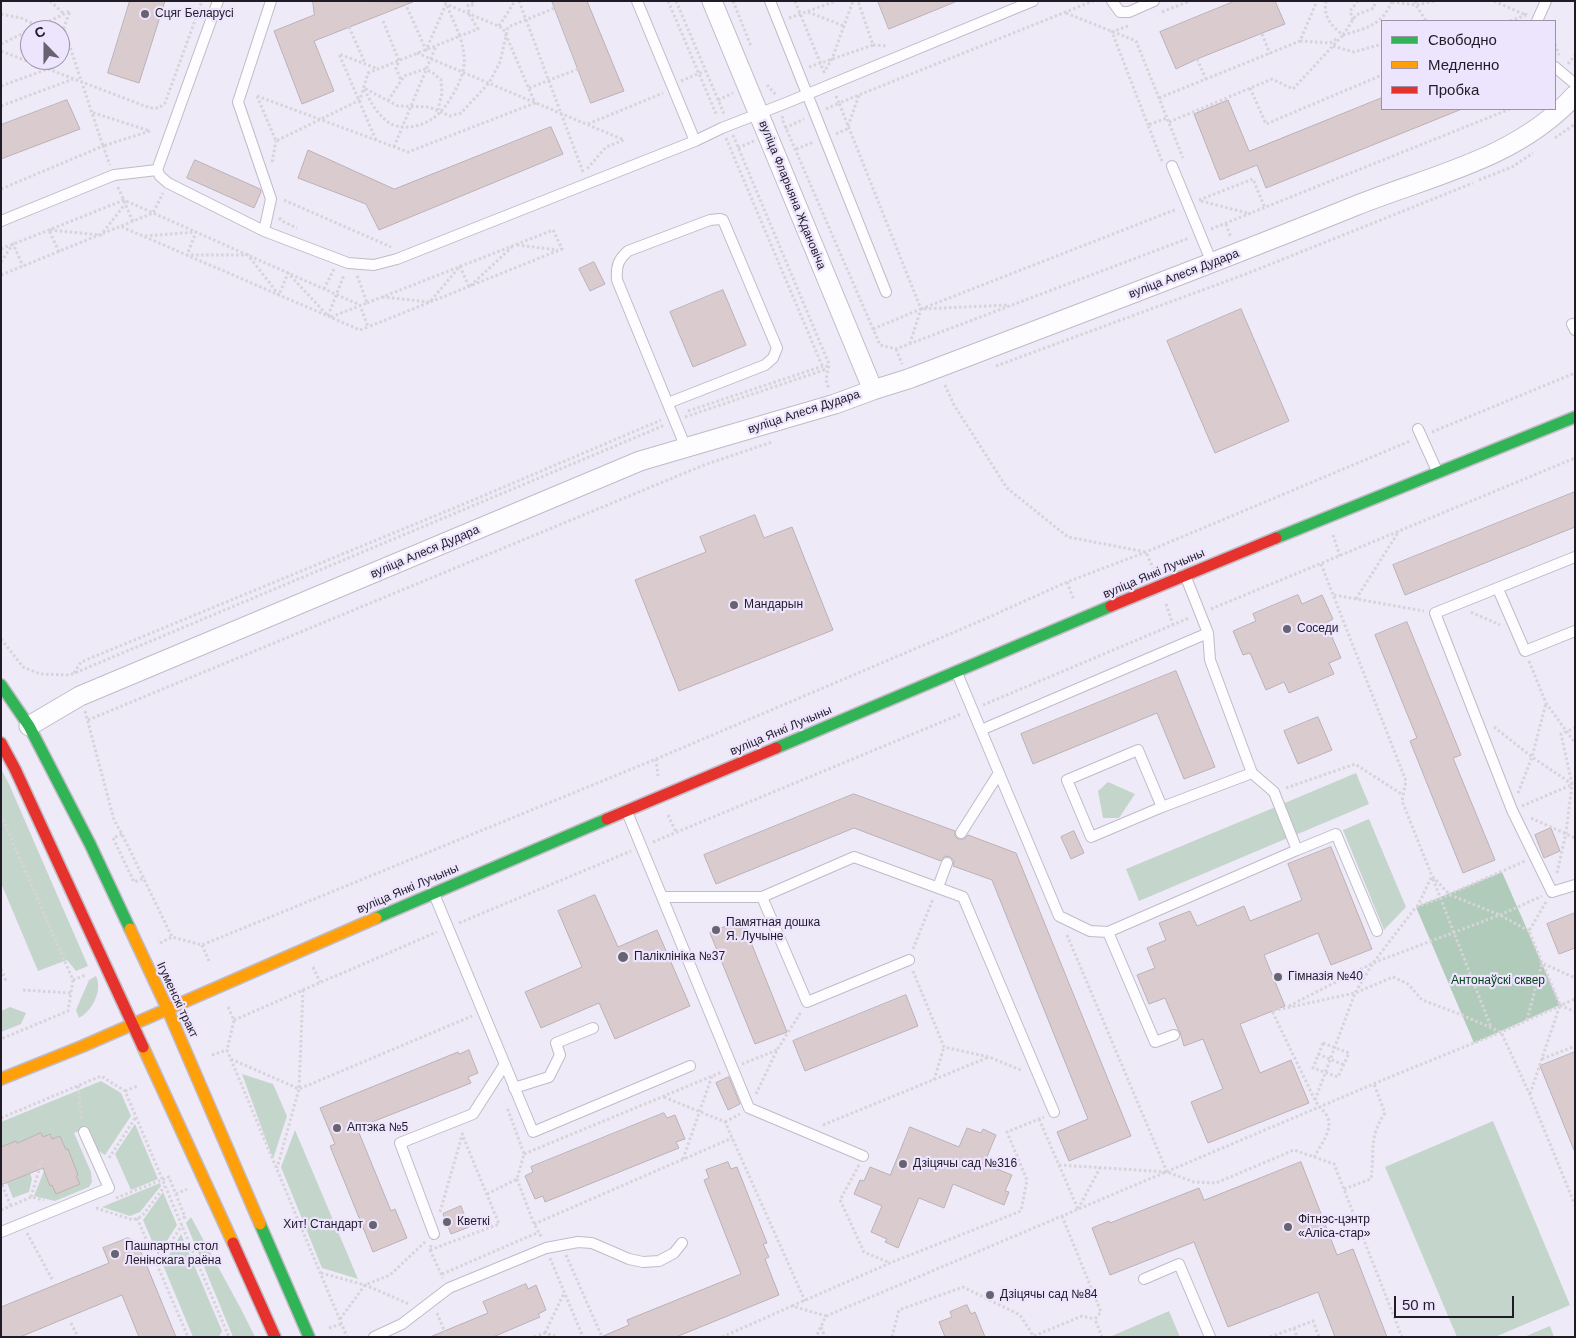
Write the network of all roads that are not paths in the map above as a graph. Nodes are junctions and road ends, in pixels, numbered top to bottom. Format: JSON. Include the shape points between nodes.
{"nodes":[{"id":1,"x":218,"y":1,"type":"edge"},
{"id":2,"x":271,"y":1,"type":"edge"},
{"id":3,"x":637,"y":1,"type":"edge"},
{"id":4,"x":712,"y":1,"type":"edge"},
{"id":5,"x":770,"y":1,"type":"edge"},
{"id":6,"x":1033,"y":1,"type":"edge"},
{"id":7,"x":1112,"y":1,"type":"edge"},
{"id":8,"x":1154,"y":1,"type":"edge"},
{"id":9,"x":1546,"y":1,"type":"edge"},
{"id":10,"x":1537,"y":20,"type":"edge"},
{"id":11,"x":1556,"y":68,"type":"edge"},
{"id":12,"x":1575,"y":84,"type":"edge"},
{"id":13,"x":807,"y":94,"type":"junction"},
{"id":14,"x":1575,"y":95,"type":"edge"},
{"id":15,"x":758,"y":113,"type":"junction"},
{"id":16,"x":695,"y":141,"type":"junction"},
{"id":17,"x":1172,"y":166,"type":"dead end"},
{"id":18,"x":157,"y":170,"type":"junction"},
{"id":19,"x":1,"y":221,"type":"edge"},
{"id":20,"x":264,"y":231,"type":"junction"},
{"id":21,"x":1212,"y":263,"type":"junction"},
{"id":22,"x":886,"y":292,"type":"dead end"},
{"id":23,"x":873,"y":390,"type":"junction"},
{"id":24,"x":668,"y":403,"type":"junction"},
{"id":25,"x":1575,"y":417,"type":"edge"},
{"id":26,"x":1420,"y":433,"type":"road end"},
{"id":27,"x":686,"y":448,"type":"junction"},
{"id":28,"x":1438,"y":472,"type":"junction"},
{"id":29,"x":1575,"y":557,"type":"edge"},
{"id":30,"x":1185,"y":575,"type":"junction"},
{"id":31,"x":1498,"y":589,"type":"junction"},
{"id":32,"x":1575,"y":631,"type":"edge"},
{"id":33,"x":1208,"y":633,"type":"junction"},
{"id":34,"x":957,"y":672,"type":"junction"},
{"id":35,"x":1,"y":685,"type":"edge"},
{"id":36,"x":29,"y":726,"type":"junction"},
{"id":37,"x":981,"y":730,"type":"junction"},
{"id":38,"x":1,"y":743,"type":"edge"},
{"id":39,"x":999,"y":773,"type":"junction"},
{"id":40,"x":1252,"y":773,"type":"junction"},
{"id":41,"x":1162,"y":807,"type":"junction"},
{"id":42,"x":627,"y":811,"type":"junction"},
{"id":43,"x":961,"y":833,"type":"dead end"},
{"id":44,"x":1297,"y":850,"type":"junction"},
{"id":45,"x":948,"y":863,"type":"dead end"},
{"id":46,"x":1575,"y":885,"type":"edge"},
{"id":47,"x":938,"y":887,"type":"junction"},
{"id":48,"x":433,"y":893,"type":"junction"},
{"id":49,"x":662,"y":897,"type":"junction"},
{"id":50,"x":762,"y":897,"type":"junction"},
{"id":51,"x":1377,"y":931,"type":"dead end"},
{"id":52,"x":1108,"y":932,"type":"junction"},
{"id":53,"x":909,"y":960,"type":"road end"},
{"id":54,"x":167,"y":1008,"type":"junction"},
{"id":55,"x":133,"y":1023,"type":"junction"},
{"id":56,"x":593,"y":1028,"type":"dead end"},
{"id":57,"x":1174,"y":1035,"type":"dead end"},
{"id":58,"x":504,"y":1064,"type":"junction"},
{"id":59,"x":690,"y":1066,"type":"dead end"},
{"id":60,"x":1,"y":1079,"type":"edge"},
{"id":61,"x":514,"y":1088,"type":"junction"},
{"id":62,"x":1054,"y":1112,"type":"road end"},
{"id":63,"x":84,"y":1132,"type":"road end"},
{"id":64,"x":863,"y":1156,"type":"road end"},
{"id":65,"x":1,"y":1232,"type":"edge"},
{"id":66,"x":434,"y":1234,"type":"road end"},
{"id":67,"x":682,"y":1243,"type":"dead end"},
{"id":68,"x":1144,"y":1279,"type":"dead end"},
{"id":69,"x":275,"y":1337,"type":"edge"},
{"id":70,"x":309,"y":1337,"type":"edge"},
{"id":71,"x":374,"y":1337,"type":"edge"},
{"id":72,"x":1210,"y":1337,"type":"edge"}],
"edges":[{"from":1,"to":18,"type":"lane"},
{"from":2,"to":20,"type":"lane","via":[[238,102],[271,199]]},
{"from":3,"to":16,"type":"lane"},
{"from":4,"to":15,"type":"street","name":"вуліца Фларыяна Ждановіча"},
{"from":5,"to":13,"type":"lane"},
{"from":6,"to":13,"type":"lane"},
{"from":7,"to":8,"type":"lane","via":[[1120,12],[1129,12]]},
{"from":9,"to":10,"type":"lane"},
{"from":11,"to":12,"type":"lane"},
{"from":13,"to":15,"type":"lane"},
{"from":13,"to":22,"type":"lane"},
{"from":14,"to":21,"type":"street","name":"вуліца Алеся Дудара","via":[[1559,112],[1524,138],[1486,158],[1392,191]]},
{"from":15,"to":16,"type":"lane"},
{"from":15,"to":23,"type":"street","name":"вуліца Фларыяна Ждановіча"},
{"from":16,"to":20,"type":"lane","via":[[397,259],[374,265],[348,263]]},
{"from":17,"to":21,"type":"lane"},
{"from":18,"to":19,"type":"lane","via":[[114,175]]},
{"from":18,"to":20,"type":"lane","via":[[168,183]]},
{"from":21,"to":23,"type":"street","name":"вуліца Алеся Дудара"},
{"from":23,"to":27,"type":"street","name":"вуліца Алеся Дудара"},
{"from":24,"to":24,"type":"lane","via":[[617,280],[616,268],[628,252],[720,219],[777,348],[765,365]]},
{"from":24,"to":27,"type":"lane"},
{"from":25,"to":28,"type":"main road","name":"вуліца Янкі Лучыны"},
{"from":26,"to":28,"type":"lane"},
{"from":27,"to":36,"type":"street","name":"вуліца Алеся Дудара","via":[[640,462],[90,692]]},
{"from":28,"to":30,"type":"main road","name":"вуліца Янкі Лучыны"},
{"from":29,"to":31,"type":"lane"},
{"from":30,"to":33,"type":"lane"},
{"from":30,"to":34,"type":"main road","name":"вуліца Янкі Лучыны"},
{"from":31,"to":32,"type":"lane","via":[[1525,651]]},
{"from":31,"to":46,"type":"lane","via":[[1435,613],[1512,810],[1552,892]]},
{"from":33,"to":37,"type":"lane"},
{"from":33,"to":40,"type":"lane","via":[[1210,660]]},
{"from":34,"to":37,"type":"lane"},
{"from":34,"to":42,"type":"main road","name":"вуліца Янкі Лучыны"},
{"from":35,"to":36,"type":"main road","name":"Ігуменскі тракт"},
{"from":36,"to":54,"type":"main road","name":"Ігуменскі тракт","via":[[90,844]]},
{"from":37,"to":39,"type":"lane"},
{"from":38,"to":55,"type":"main road"},
{"from":39,"to":43,"type":"lane"},
{"from":39,"to":52,"type":"lane","via":[[1059,916],[1090,931]]},
{"from":40,"to":41,"type":"lane"},
{"from":40,"to":44,"type":"lane","via":[[1274,792]]},
{"from":41,"to":41,"type":"lane","via":[[1138,750],[1067,780],[1091,837]]},
{"from":42,"to":48,"type":"main road","name":"вуліца Янкі Лучыны"},
{"from":42,"to":49,"type":"lane"},
{"from":44,"to":51,"type":"lane","via":[[1336,834]]},
{"from":44,"to":52,"type":"lane"},
{"from":45,"to":47,"type":"lane"},
{"from":47,"to":50,"type":"lane","via":[[854,858]]},
{"from":47,"to":62,"type":"lane","via":[[963,896]]},
{"from":48,"to":54,"type":"main road","name":"вуліца Янкі Лучыны"},
{"from":48,"to":58,"type":"lane"},
{"from":49,"to":50,"type":"lane"},
{"from":49,"to":64,"type":"lane","via":[[749,1108]]},
{"from":50,"to":53,"type":"lane","via":[[806,1002]]},
{"from":52,"to":57,"type":"lane","via":[[1155,1042]]},
{"from":54,"to":55,"type":"main road","name":"вуліца Янкі Лучыны"},
{"from":54,"to":70,"type":"main road","name":"Ігуменскі тракт"},
{"from":55,"to":60,"type":"main road","name":"вуліца Янкі Лучыны"},
{"from":55,"to":69,"type":"main road"},
{"from":56,"to":61,"type":"lane","via":[[556,1043],[560,1055],[549,1077]]},
{"from":58,"to":61,"type":"lane"},
{"from":58,"to":66,"type":"lane","via":[[473,1114],[400,1143]]},
{"from":59,"to":61,"type":"lane","via":[[533,1132]]},
{"from":63,"to":65,"type":"lane","via":[[108,1188]]},
{"from":67,"to":71,"type":"lane","via":[[674,1253],[659,1261],[643,1262],[592,1243],[578,1242],[546,1248],[448,1288],[402,1324]]},
{"from":68,"to":72,"type":"lane","via":[[1179,1264]]}]}
